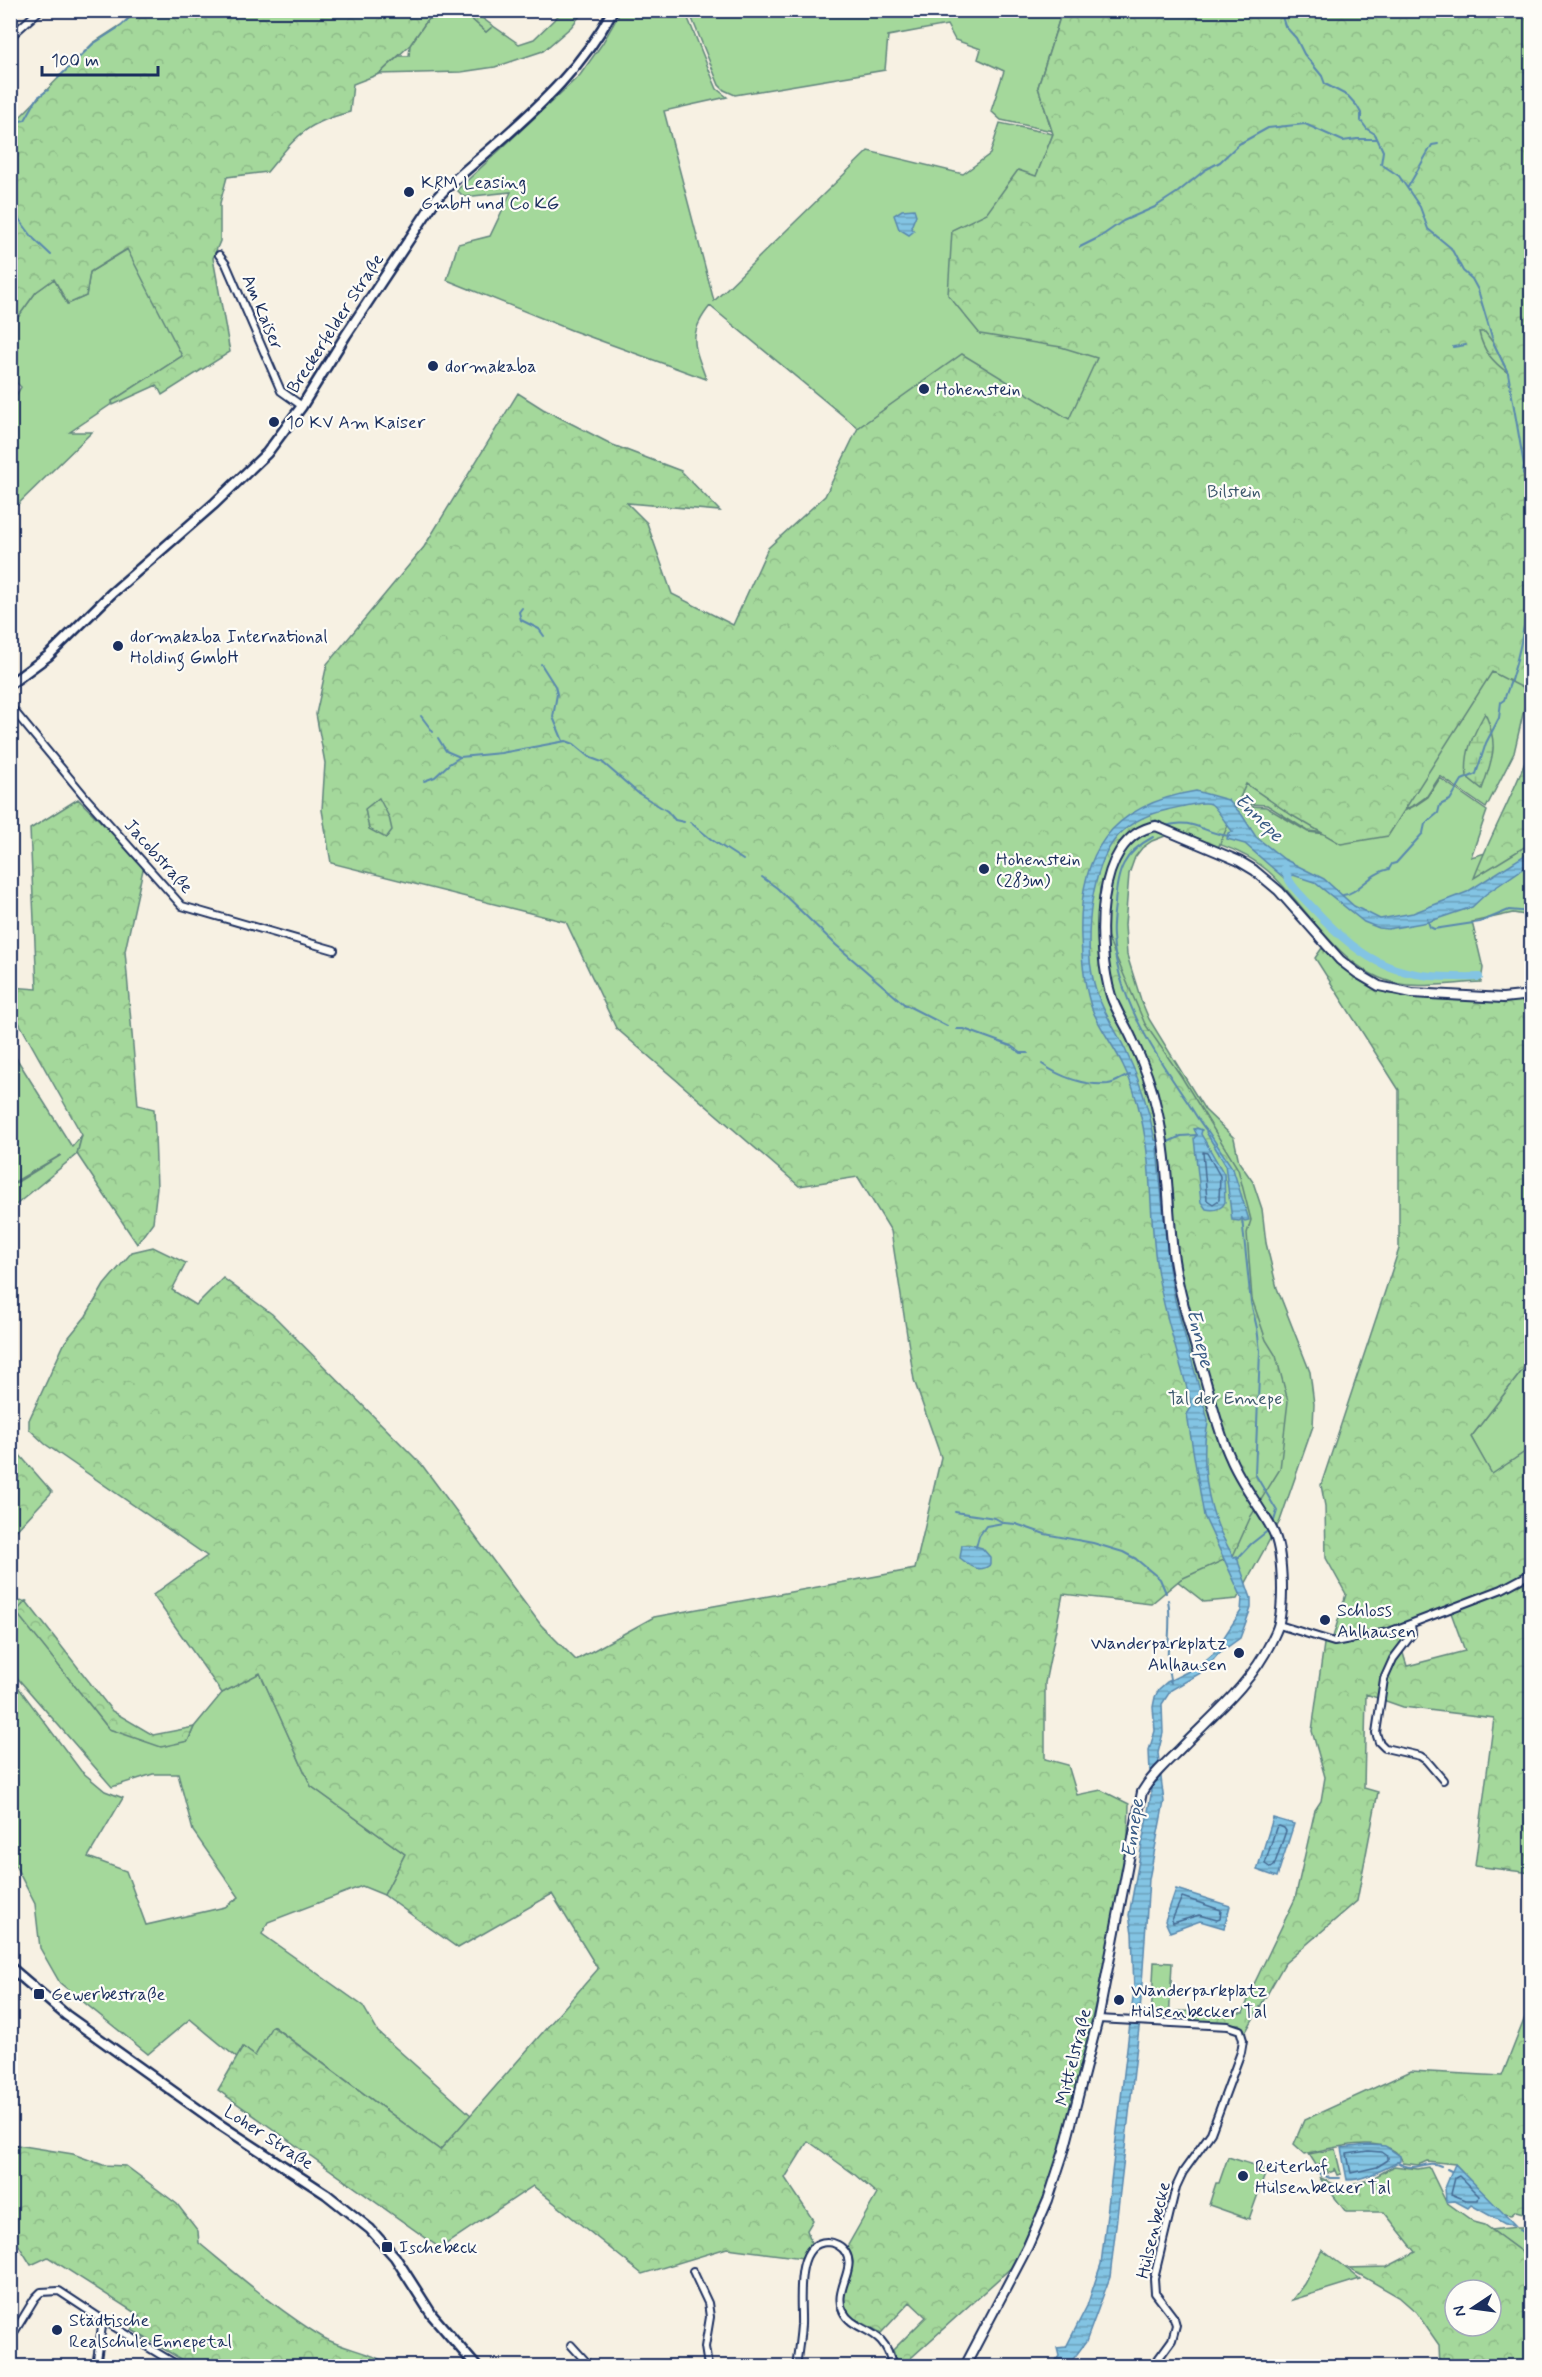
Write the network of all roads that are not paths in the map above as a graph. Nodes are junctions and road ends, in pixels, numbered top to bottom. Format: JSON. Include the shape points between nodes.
{"nodes":[{"id":1,"x":40,"y":10,"type":"edge"},
{"id":2,"x":613,"y":10,"type":"edge"},
{"id":3,"x":10,"y":38,"type":"edge"},
{"id":4,"x":219,"y":255,"type":"dead end"},
{"id":5,"x":302,"y":406,"type":"junction"},
{"id":6,"x":10,"y":684,"type":"edge"},
{"id":7,"x":10,"y":706,"type":"edge"},
{"id":8,"x":334,"y":950,"type":"dead end"},
{"id":9,"x":1532,"y":995,"type":"edge"},
{"id":10,"x":1532,"y":1573,"type":"edge"},
{"id":11,"x":1411,"y":1624,"type":"junction"},
{"id":12,"x":1279,"y":1625,"type":"junction"},
{"id":13,"x":1443,"y":1780,"type":"dead end"},
{"id":14,"x":10,"y":1967,"type":"edge"},
{"id":15,"x":14,"y":1977,"type":"edge"},
{"id":16,"x":1098,"y":2019,"type":"junction"},
{"id":17,"x":693,"y":2271,"type":"dead end"},
{"id":18,"x":103,"y":2319,"type":"junction"},
{"id":19,"x":10,"y":2339,"type":"edge"},
{"id":20,"x":571,"y":2345,"type":"dead end"},
{"id":21,"x":96,"y":2367,"type":"edge"},
{"id":22,"x":179,"y":2367,"type":"edge"},
{"id":23,"x":476,"y":2367,"type":"edge"},
{"id":24,"x":590,"y":2367,"type":"edge"},
{"id":25,"x":708,"y":2367,"type":"edge"},
{"id":26,"x":796,"y":2367,"type":"edge"},
{"id":27,"x":892,"y":2367,"type":"edge"},
{"id":28,"x":965,"y":2367,"type":"edge"},
{"id":29,"x":1153,"y":2367,"type":"edge"}],
"edges":[{"from":1,"to":3,"type":"street"},
{"from":2,"to":5,"type":"main road","name":"Breckerfelder Straße","via":[[565,80],[436,199]]},
{"from":4,"to":5,"type":"street","name":"Am Kaiser","via":[[281,391]]},
{"from":5,"to":6,"type":"main road","name":"Breckerfelder Straße","via":[[249,472],[111,594],[48,656]]},
{"from":7,"to":8,"type":"street","name":"Jacobstraße","via":[[182,906]]},
{"from":9,"to":12,"type":"street","via":[[1503,998],[1412,993],[1379,986],[1340,960],[1279,891],[1254,870],[1156,826],[1133,837],[1117,856],[1108,878],[1102,929],[1112,998],[1148,1078],[1164,1143],[1180,1292],[1229,1456],[1275,1534],[1281,1598]]},
{"from":10,"to":11,"type":"street","via":[[1502,1589]]},
{"from":11,"to":12,"type":"street","via":[[1334,1642]]},
{"from":11,"to":13,"type":"street","via":[[1412,1634],[1384,1679],[1376,1733],[1385,1748],[1420,1756]]},
{"from":12,"to":16,"type":"street","name":"Mittelstraße","via":[[1254,1671],[1142,1792]]},
{"from":14,"to":15,"type":"main road","name":"Loher Straße"},
{"from":15,"to":23,"type":"main road","name":"Loher Straße","via":[[216,2122],[326,2194],[370,2229],[395,2257],[432,2315]]},
{"from":16,"to":28,"type":"street","name":"Mittelstraße","via":[[1048,2200]]},
{"from":16,"to":29,"type":"street","name":"Hülsenbecke","via":[[1228,2026],[1240,2030],[1243,2040],[1211,2133],[1176,2187],[1154,2278],[1155,2293],[1174,2318],[1175,2332]]},
{"from":17,"to":25,"type":"street","via":[[708,2303]]},
{"from":18,"to":19,"type":"street","via":[[58,2291],[41,2292]]},
{"from":18,"to":21,"type":"street"},
{"from":18,"to":22,"type":"street"},
{"from":20,"to":24,"type":"street"},
{"from":26,"to":27,"type":"street","via":[[804,2262],[818,2243],[831,2242],[848,2255],[841,2307],[848,2318],[877,2336],[890,2355]]}]}
